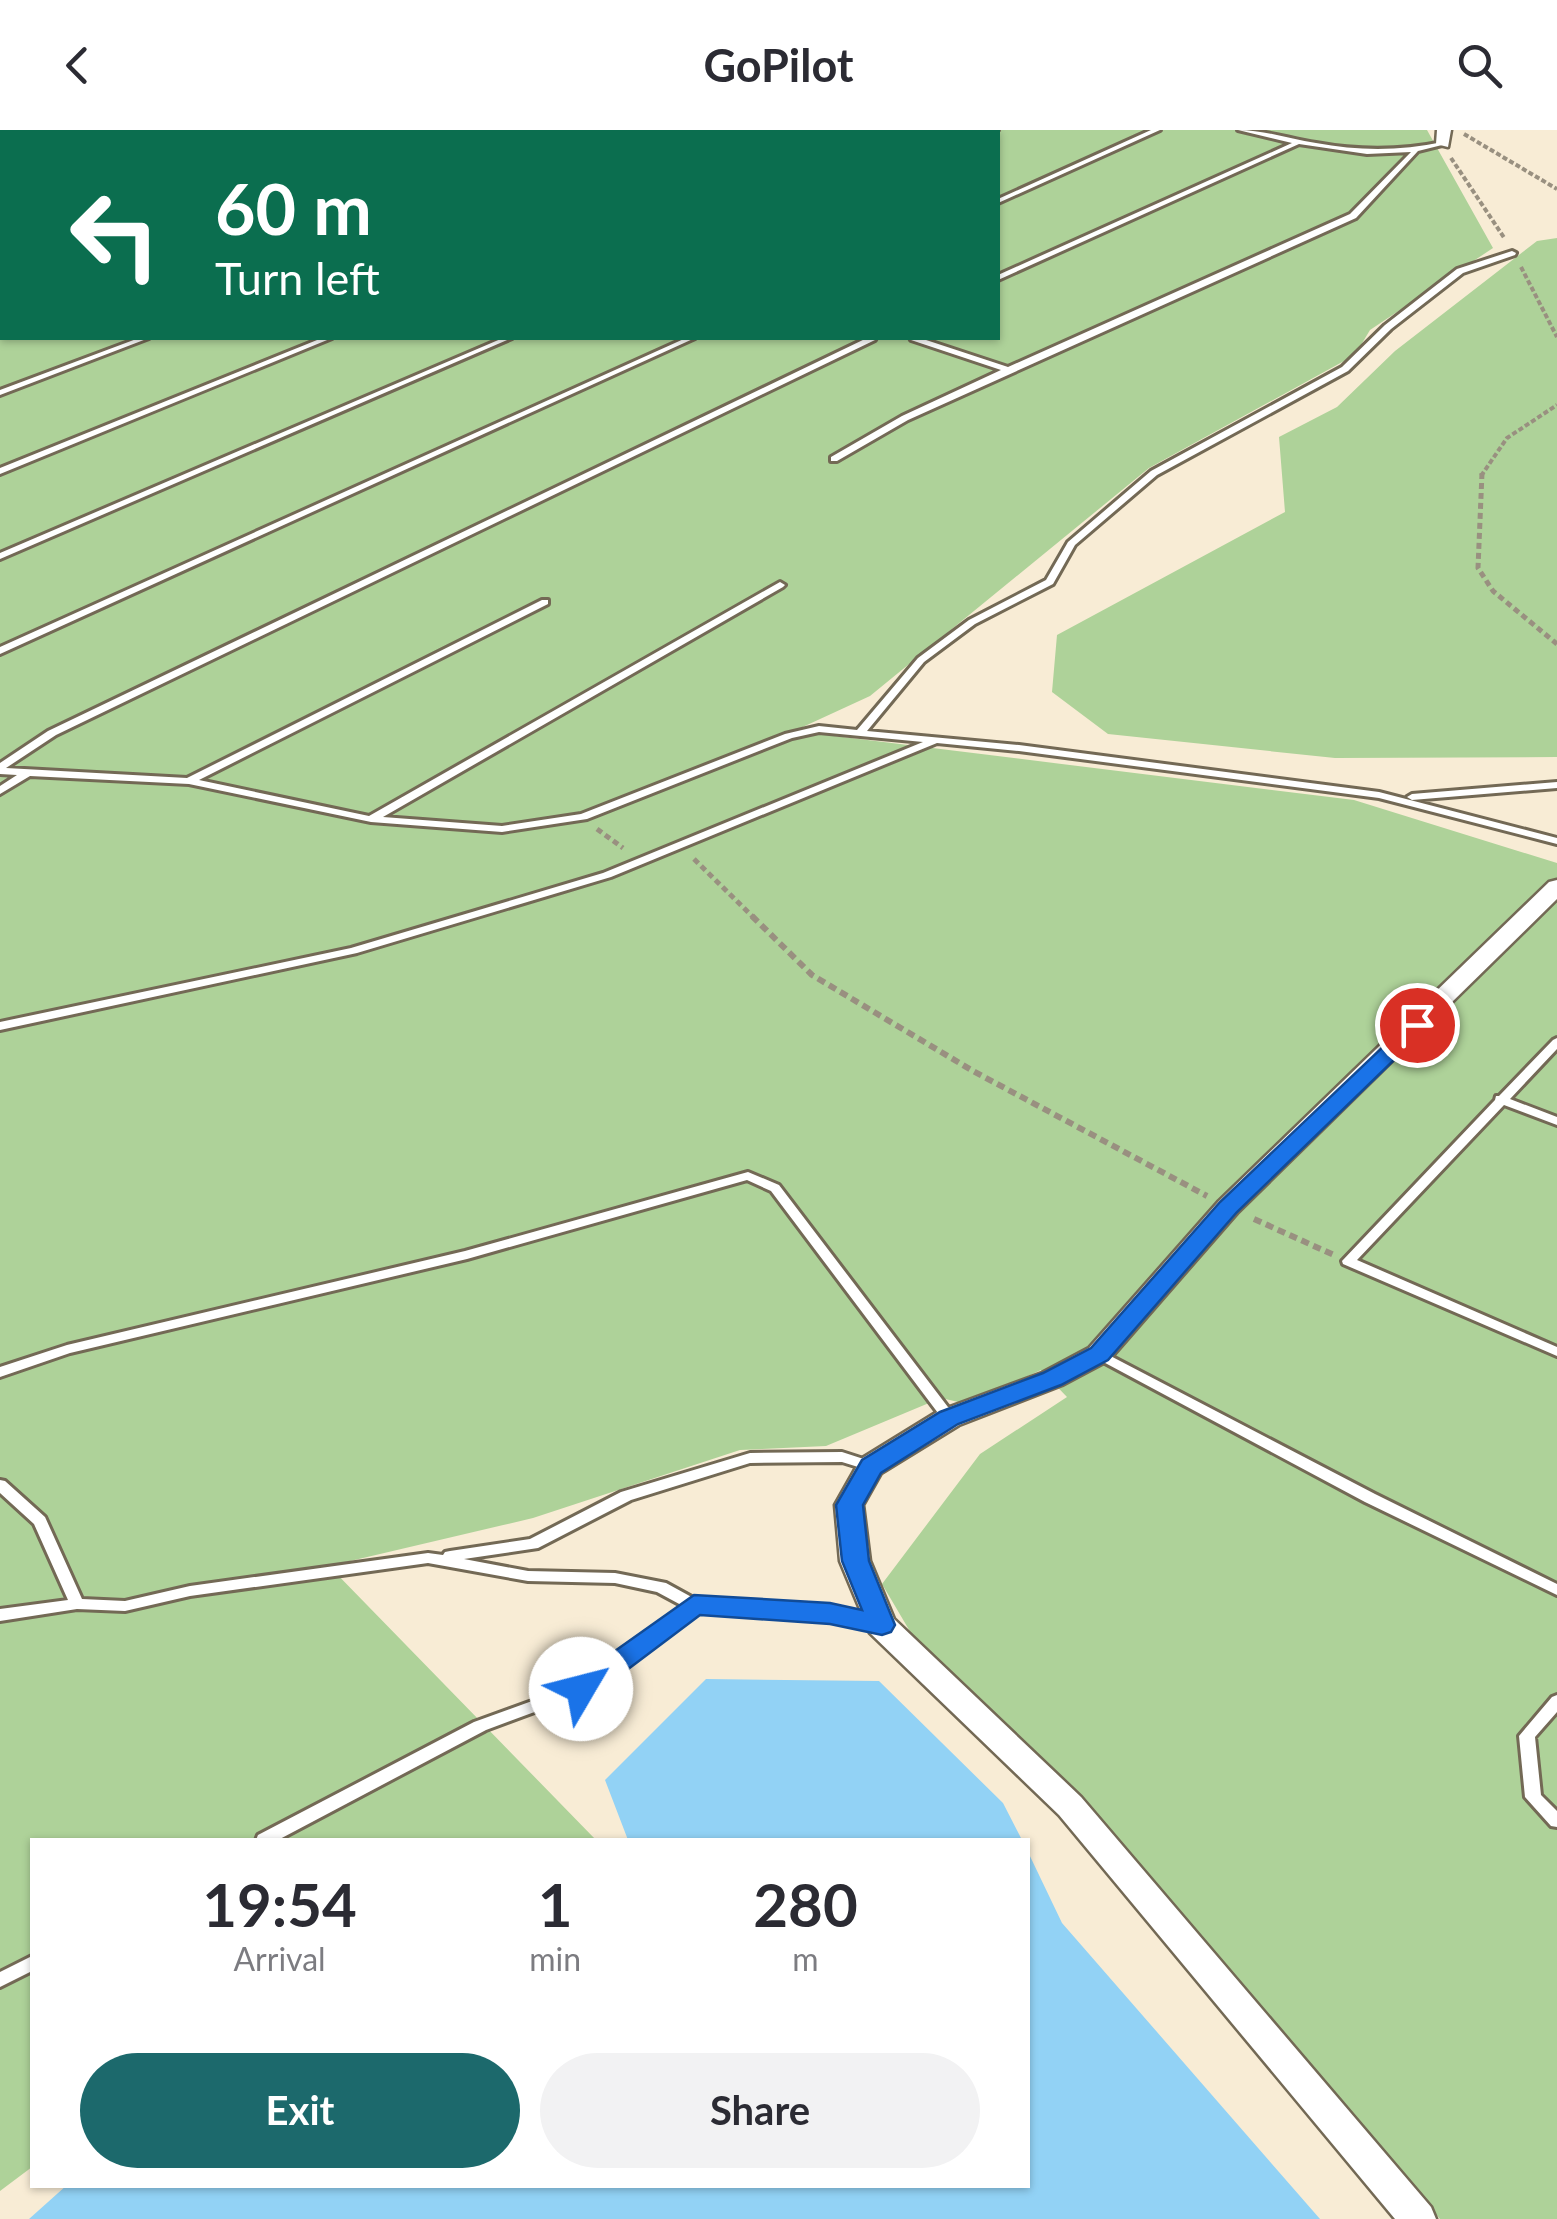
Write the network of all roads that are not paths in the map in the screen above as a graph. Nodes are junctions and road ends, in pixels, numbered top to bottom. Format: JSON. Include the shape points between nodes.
{"nodes":[{"id":1,"x":1157,"y":130,"type":"edge"},
{"id":2,"x":1242,"y":130,"type":"edge"},
{"id":3,"x":1444,"y":137,"type":"edge"},
{"id":4,"x":1299,"y":142,"type":"junction"},
{"id":5,"x":1415,"y":152,"type":"junction"},
{"id":6,"x":1000,"y":200,"type":"edge"},
{"id":7,"x":1512,"y":253,"type":"dead end"},
{"id":8,"x":1000,"y":277,"type":"edge"},
{"id":9,"x":140,"y":340,"type":"edge"},
{"id":10,"x":323,"y":340,"type":"edge"},
{"id":11,"x":503,"y":340,"type":"edge"},
{"id":12,"x":687,"y":340,"type":"edge"},
{"id":13,"x":868,"y":340,"type":"edge"},
{"id":14,"x":920,"y":340,"type":"edge"},
{"id":15,"x":1008,"y":370,"type":"junction"},
{"id":16,"x":0,"y":393,"type":"edge"},
{"id":17,"x":834,"y":459,"type":"dead end"},
{"id":18,"x":0,"y":471,"type":"edge"},
{"id":19,"x":0,"y":556,"type":"edge"},
{"id":20,"x":780,"y":586,"type":"dead end"},
{"id":21,"x":545,"y":602,"type":"dead end"},
{"id":22,"x":0,"y":650,"type":"edge"},
{"id":23,"x":860,"y":732,"type":"junction"},
{"id":24,"x":936,"y":740,"type":"junction"},
{"id":25,"x":0,"y":770,"type":"edge"},
{"id":26,"x":27,"y":772,"type":"junction"},
{"id":27,"x":189,"y":781,"type":"junction"},
{"id":28,"x":1557,"y":785,"type":"edge"},
{"id":29,"x":0,"y":791,"type":"edge"},
{"id":30,"x":1394,"y":798,"type":"junction"},
{"id":31,"x":371,"y":818,"type":"junction"},
{"id":32,"x":1557,"y":841,"type":"edge"},
{"id":33,"x":1557,"y":887,"type":"edge"},
{"id":34,"x":0,"y":1026,"type":"edge"},
{"id":35,"x":1557,"y":1042,"type":"edge"},
{"id":36,"x":1500,"y":1099,"type":"junction"},
{"id":37,"x":1557,"y":1121,"type":"edge"},
{"id":38,"x":1557,"y":1352,"type":"edge"},
{"id":39,"x":1100,"y":1354,"type":"junction"},
{"id":40,"x":0,"y":1372,"type":"edge"},
{"id":41,"x":949,"y":1418,"type":"junction"},
{"id":42,"x":872,"y":1466,"type":"junction"},
{"id":43,"x":0,"y":1485,"type":"edge"},
{"id":44,"x":428,"y":1558,"type":"junction"},
{"id":45,"x":1557,"y":1590,"type":"edge"},
{"id":46,"x":78,"y":1604,"type":"junction"},
{"id":47,"x":694,"y":1605,"type":"junction"},
{"id":48,"x":0,"y":1615,"type":"edge"},
{"id":49,"x":882,"y":1625,"type":"junction"},
{"id":50,"x":1557,"y":1701,"type":"edge"},
{"id":51,"x":1557,"y":1822,"type":"edge"},
{"id":52,"x":268,"y":1838,"type":"edge"},
{"id":53,"x":30,"y":1964,"type":"edge"},
{"id":54,"x":0,"y":1980,"type":"edge"},
{"id":55,"x":1418,"y":2219,"type":"edge"}],
"edges":[{"from":1,"to":6,"type":"lane"},
{"from":2,"to":4,"type":"lane"},
{"from":3,"to":5,"type":"lane"},
{"from":4,"to":5,"type":"lane"},
{"from":4,"to":8,"type":"lane"},
{"from":5,"to":15,"type":"lane","via":[[1353,216]]},
{"from":7,"to":23,"type":"lane","via":[[1460,271],[1345,369],[1154,473],[1072,544],[1050,582],[972,622],[921,660]]},
{"from":9,"to":16,"type":"lane"},
{"from":10,"to":18,"type":"lane"},
{"from":11,"to":19,"type":"lane"},
{"from":12,"to":22,"type":"lane"},
{"from":13,"to":25,"type":"lane","via":[[52,733]]},
{"from":14,"to":15,"type":"lane"},
{"from":15,"to":17,"type":"lane"},
{"from":20,"to":31,"type":"lane"},
{"from":21,"to":27,"type":"lane"},
{"from":23,"to":24,"type":"lane"},
{"from":23,"to":31,"type":"lane","via":[[819,729],[789,736],[583,817],[502,829]]},
{"from":24,"to":30,"type":"lane"},
{"from":24,"to":34,"type":"lane","via":[[607,875],[353,951]]},
{"from":25,"to":26,"type":"lane"},
{"from":26,"to":27,"type":"lane"},
{"from":26,"to":29,"type":"lane"},
{"from":27,"to":31,"type":"lane"},
{"from":28,"to":30,"type":"lane"},
{"from":30,"to":32,"type":"lane"},
{"from":33,"to":39,"type":"street","via":[[1228,1207]]},
{"from":35,"to":36,"type":"lane"},
{"from":36,"to":37,"type":"lane"},
{"from":36,"to":38,"type":"lane","via":[[1348,1261]]},
{"from":39,"to":41,"type":"street"},
{"from":39,"to":45,"type":"lane"},
{"from":40,"to":41,"type":"lane","via":[[67,1349],[466,1255],[748,1176],[775,1188]]},
{"from":41,"to":42,"type":"street"},
{"from":42,"to":44,"type":"lane","via":[[842,1457],[732,1462],[626,1496],[533,1544]]},
{"from":42,"to":49,"type":"street","via":[[850,1505],[855,1561]]},
{"from":43,"to":46,"type":"lane","via":[[40,1521]]},
{"from":44,"to":46,"type":"lane","via":[[125,1606]]},
{"from":44,"to":47,"type":"lane","via":[[528,1576],[615,1578],[661,1587]]},
{"from":46,"to":48,"type":"lane"},
{"from":47,"to":49,"type":"lane","via":[[830,1614]]},
{"from":47,"to":52,"type":"lane","via":[[581,1689],[480,1726]]},
{"from":49,"to":55,"type":"street","via":[[1070,1806]]},
{"from":50,"to":51,"type":"lane","via":[[1527,1736],[1532,1797]]},
{"from":53,"to":54,"type":"lane"}]}
